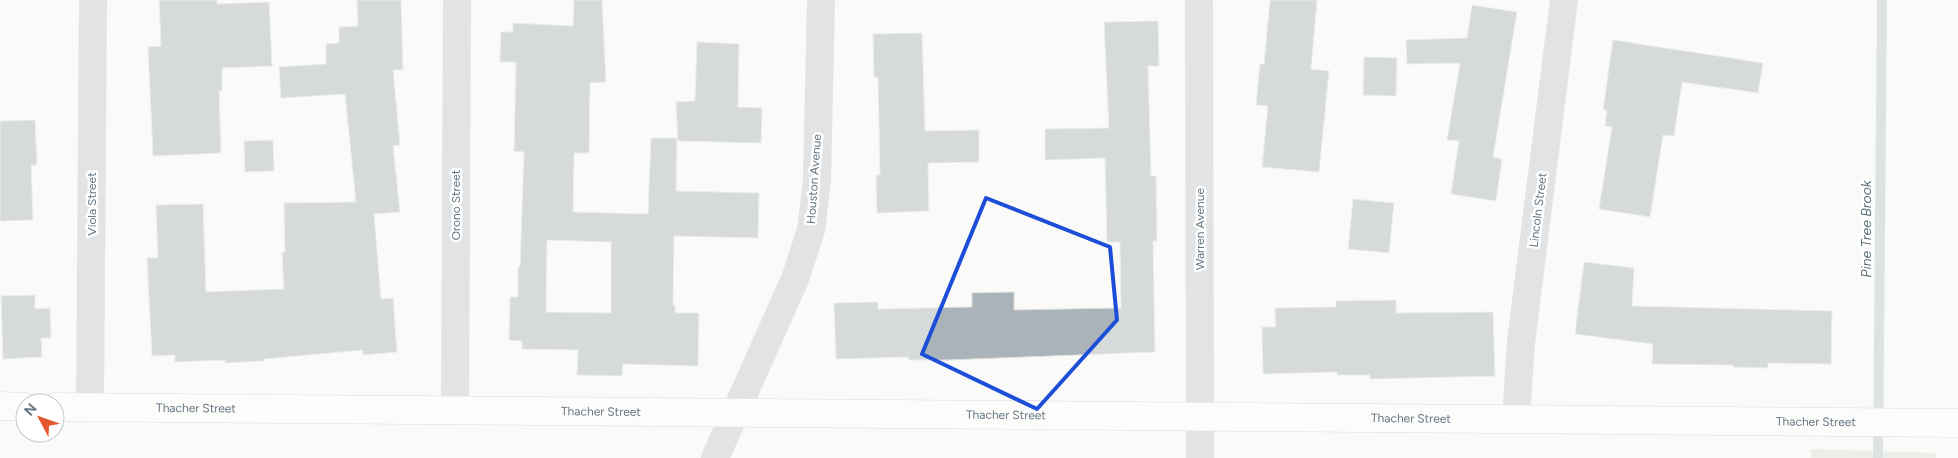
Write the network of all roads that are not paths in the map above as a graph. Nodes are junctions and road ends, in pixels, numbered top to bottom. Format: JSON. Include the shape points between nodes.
{"nodes":[{"id":1,"x":93,"y":0,"type":"edge"},
{"id":2,"x":457,"y":0,"type":"edge"},
{"id":3,"x":821,"y":0,"type":"edge"},
{"id":4,"x":1199,"y":0,"type":"edge"},
{"id":5,"x":1564,"y":0,"type":"edge"},
{"id":6,"x":0,"y":406,"type":"edge"},
{"id":7,"x":15,"y":407,"type":"edge"},
{"id":8,"x":65,"y":407,"type":"edge"},
{"id":9,"x":90,"y":407,"type":"junction"},
{"id":10,"x":455,"y":410,"type":"junction"},
{"id":11,"x":736,"y":413,"type":"junction"},
{"id":12,"x":1200,"y":417,"type":"junction"},
{"id":13,"x":1516,"y":420,"type":"junction"},
{"id":14,"x":1958,"y":423,"type":"edge"},
{"id":15,"x":715,"y":458,"type":"edge"},
{"id":16,"x":1200,"y":458,"type":"edge"}],
"edges":[{"from":1,"to":9,"type":"street","name":"Viola Street"},
{"from":2,"to":10,"type":"street","name":"Orono Street"},
{"from":3,"to":11,"type":"street","name":"Houston Avenue","via":[[817,180],[811,230],[795,279]]},
{"from":4,"to":12,"type":"street","name":"Warren Avenue"},
{"from":5,"to":13,"type":"street","name":"Lincoln Street","via":[[1521,342]]},
{"from":6,"to":7,"type":"street"},
{"from":8,"to":9,"type":"street","name":"Thacher Street"},
{"from":9,"to":10,"type":"street","name":"Thacher Street"},
{"from":10,"to":11,"type":"street","name":"Thacher Street"},
{"from":11,"to":12,"type":"street","name":"Thacher Street"},
{"from":11,"to":15,"type":"street","name":"Houston Avenue"},
{"from":12,"to":13,"type":"street","name":"Thacher Street"},
{"from":12,"to":16,"type":"street","name":"Warren Avenue"},
{"from":13,"to":14,"type":"street","name":"Thacher Street"}]}
